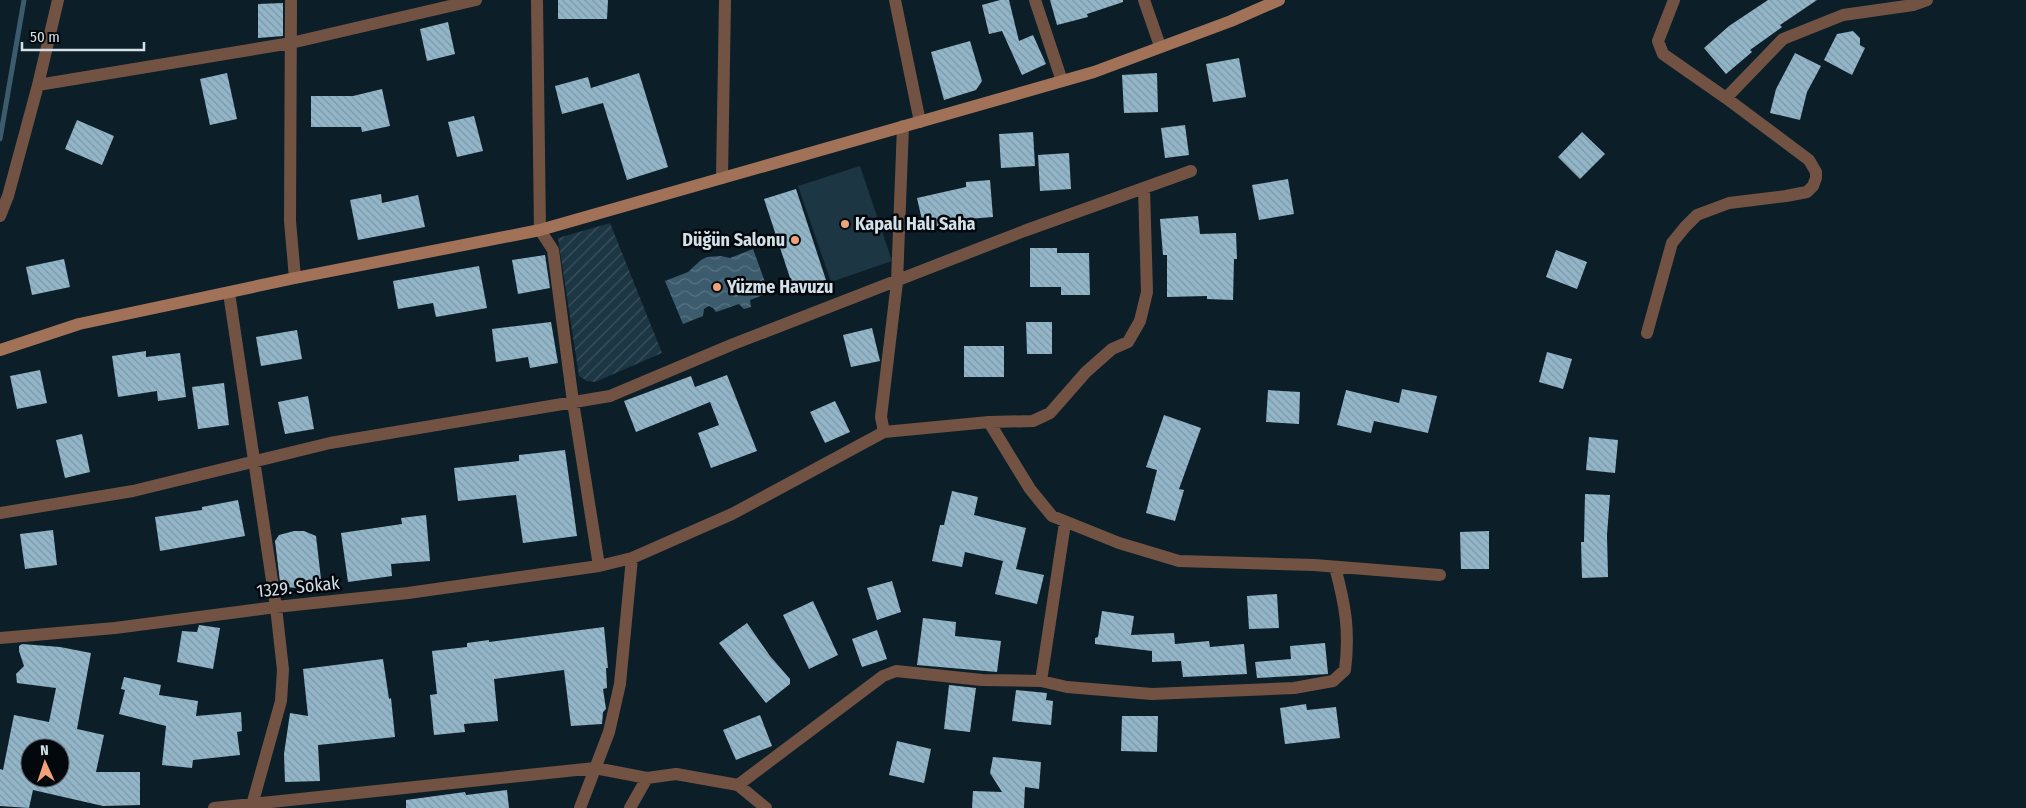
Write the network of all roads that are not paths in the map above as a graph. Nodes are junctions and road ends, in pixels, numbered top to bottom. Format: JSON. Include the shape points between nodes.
{"nodes":[{"id":1,"x":58,"y":0,"type":"edge"},
{"id":2,"x":291,"y":0,"type":"edge"},
{"id":3,"x":476,"y":0,"type":"edge"},
{"id":4,"x":537,"y":0,"type":"edge"},
{"id":5,"x":725,"y":0,"type":"edge"},
{"id":6,"x":895,"y":0,"type":"edge"},
{"id":7,"x":1035,"y":0,"type":"edge"},
{"id":8,"x":1144,"y":0,"type":"edge"},
{"id":9,"x":1279,"y":0,"type":"edge"},
{"id":10,"x":1674,"y":0,"type":"edge"},
{"id":11,"x":1927,"y":0,"type":"edge"},
{"id":12,"x":292,"y":43,"type":"junction"},
{"id":13,"x":1160,"y":46,"type":"junction"},
{"id":14,"x":1062,"y":81,"type":"junction"},
{"id":15,"x":38,"y":85,"type":"junction"},
{"id":16,"x":1726,"y":98,"type":"junction"},
{"id":17,"x":920,"y":122,"type":"junction"},
{"id":18,"x":904,"y":126,"type":"junction"},
{"id":19,"x":1191,"y":171,"type":"dead end"},
{"id":20,"x":722,"y":178,"type":"junction"},
{"id":21,"x":1144,"y":188,"type":"junction"},
{"id":22,"x":0,"y":216,"type":"edge"},
{"id":23,"x":540,"y":230,"type":"junction"},
{"id":24,"x":295,"y":278,"type":"junction"},
{"id":25,"x":897,"y":282,"type":"junction"},
{"id":26,"x":228,"y":293,"type":"junction"},
{"id":27,"x":1647,"y":333,"type":"dead end"},
{"id":28,"x":0,"y":350,"type":"edge"},
{"id":29,"x":574,"y":402,"type":"junction"},
{"id":30,"x":989,"y":422,"type":"junction"},
{"id":31,"x":884,"y":432,"type":"junction"},
{"id":32,"x":253,"y":461,"type":"junction"},
{"id":33,"x":0,"y":513,"type":"edge"},
{"id":34,"x":1066,"y":523,"type":"junction"},
{"id":35,"x":632,"y":558,"type":"junction"},
{"id":36,"x":600,"y":566,"type":"junction"},
{"id":37,"x":1335,"y":566,"type":"junction"},
{"id":38,"x":1440,"y":575,"type":"dead end"},
{"id":39,"x":276,"y":607,"type":"junction"},
{"id":40,"x":0,"y":638,"type":"edge"},
{"id":41,"x":1041,"y":682,"type":"junction"},
{"id":42,"x":595,"y":768,"type":"junction"},
{"id":43,"x":647,"y":778,"type":"junction"},
{"id":44,"x":738,"y":785,"type":"junction"},
{"id":45,"x":251,"y":806,"type":"edge"},
{"id":46,"x":214,"y":808,"type":"edge"},
{"id":47,"x":580,"y":808,"type":"edge"},
{"id":48,"x":630,"y":808,"type":"edge"},
{"id":49,"x":766,"y":808,"type":"edge"}],
"edges":[{"from":1,"to":15,"type":"street"},
{"from":2,"to":12,"type":"street"},
{"from":3,"to":12,"type":"street"},
{"from":4,"to":23,"type":"street"},
{"from":5,"to":20,"type":"street"},
{"from":6,"to":17,"type":"street"},
{"from":7,"to":14,"type":"street"},
{"from":8,"to":13,"type":"street"},
{"from":9,"to":13,"type":"street"},
{"from":10,"to":16,"type":"street","via":[[1658,41],[1663,54]]},
{"from":11,"to":16,"type":"street","via":[[1843,15],[1783,39]]},
{"from":12,"to":15,"type":"street"},
{"from":12,"to":24,"type":"street","via":[[290,222]]},
{"from":13,"to":14,"type":"street"},
{"from":14,"to":17,"type":"street"},
{"from":15,"to":22,"type":"street"},
{"from":16,"to":27,"type":"street","via":[[1809,160],[1816,178],[1806,192],[1729,203],[1697,215],[1672,243]]},
{"from":17,"to":18,"type":"street"},
{"from":18,"to":20,"type":"street"},
{"from":18,"to":25,"type":"street"},
{"from":19,"to":21,"type":"street"},
{"from":20,"to":23,"type":"street"},
{"from":21,"to":25,"type":"street"},
{"from":21,"to":30,"type":"street","via":[[1147,292],[1140,321],[1128,342],[1112,350],[1086,372],[1050,413],[1033,421]]},
{"from":23,"to":24,"type":"street"},
{"from":23,"to":29,"type":"street","via":[[553,250]]},
{"from":24,"to":26,"type":"street"},
{"from":25,"to":29,"type":"street","via":[[610,396]]},
{"from":25,"to":31,"type":"street","via":[[881,417]]},
{"from":26,"to":28,"type":"street","via":[[79,324]]},
{"from":26,"to":32,"type":"street"},
{"from":29,"to":32,"type":"street","via":[[330,443]]},
{"from":29,"to":36,"type":"street"},
{"from":30,"to":31,"type":"street"},
{"from":30,"to":34,"type":"street","via":[[1030,490],[1052,516]]},
{"from":31,"to":35,"type":"street","name":"1329. Sokak","via":[[732,514]]},
{"from":32,"to":33,"type":"street","via":[[133,491]]},
{"from":32,"to":39,"type":"street"},
{"from":34,"to":37,"type":"street","via":[[1179,561]]},
{"from":34,"to":41,"type":"street"},
{"from":35,"to":36,"type":"street","name":"1329. Sokak"},
{"from":35,"to":42,"type":"street","via":[[620,684],[609,732]]},
{"from":36,"to":39,"type":"street","name":"1329. Sokak"},
{"from":37,"to":38,"type":"street"},
{"from":37,"to":41,"type":"street","via":[[1346,606],[1348,647],[1345,670],[1333,681],[1294,688],[1152,694]]},
{"from":39,"to":40,"type":"street","name":"1329. Sokak","via":[[115,628]]},
{"from":39,"to":45,"type":"street","via":[[283,670],[281,701]]},
{"from":41,"to":44,"type":"street","via":[[896,671],[883,676]]},
{"from":42,"to":43,"type":"street"},
{"from":42,"to":45,"type":"street"},
{"from":42,"to":47,"type":"street"},
{"from":43,"to":44,"type":"street","via":[[676,774]]},
{"from":43,"to":48,"type":"street"},
{"from":44,"to":49,"type":"street"},
{"from":45,"to":46,"type":"street"}]}
